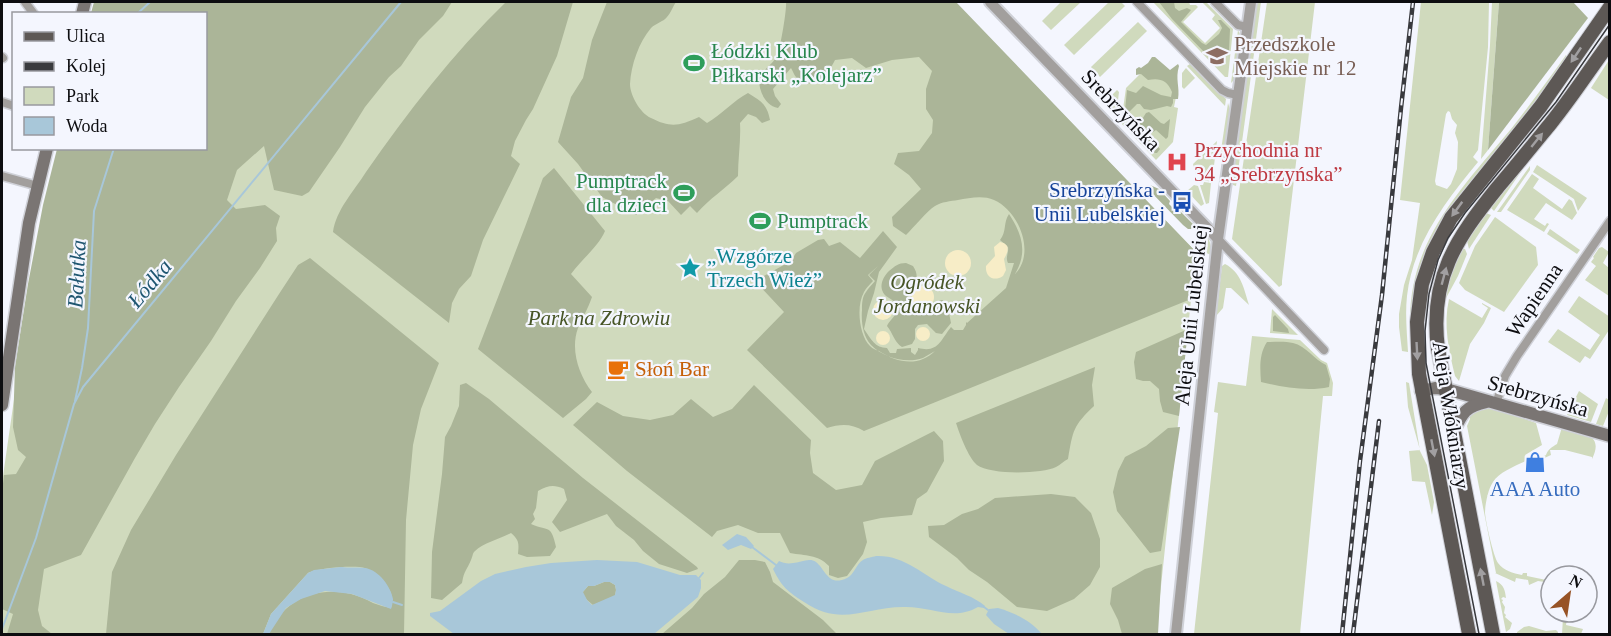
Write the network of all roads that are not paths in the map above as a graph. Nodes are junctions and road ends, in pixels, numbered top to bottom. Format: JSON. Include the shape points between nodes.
{"nodes":[{"id":1,"x":990,"y":2,"type":"edge"},
{"id":2,"x":1137,"y":2,"type":"edge"},
{"id":3,"x":1215,"y":2,"type":"edge"},
{"id":4,"x":1251,"y":2,"type":"edge"},
{"id":5,"x":1610,"y":7,"type":"edge"},
{"id":6,"x":1248,"y":27,"type":"junction"},
{"id":7,"x":1610,"y":42,"type":"edge"},
{"id":8,"x":1238,"y":95,"type":"junction"},
{"id":9,"x":47,"y":150,"type":"edge"},
{"id":10,"x":2,"y":176,"type":"edge"},
{"id":11,"x":38,"y":186,"type":"junction"},
{"id":12,"x":1610,"y":221,"type":"edge"},
{"id":13,"x":1218,"y":239,"type":"junction"},
{"id":14,"x":1324,"y":350,"type":"dead end"},
{"id":15,"x":1446,"y":389,"type":"junction"},
{"id":16,"x":1421,"y":391,"type":"junction"},
{"id":17,"x":1492,"y":403,"type":"junction"},
{"id":18,"x":2,"y":405,"type":"edge"},
{"id":19,"x":1454,"y":431,"type":"junction"},
{"id":20,"x":1608,"y":433,"type":"edge"},
{"id":21,"x":1176,"y":634,"type":"edge"},
{"id":22,"x":1469,"y":634,"type":"edge"},
{"id":23,"x":1493,"y":634,"type":"edge"}],
"edges":[{"from":1,"to":13,"type":"street","name":"Srebrzyńska"},
{"from":2,"to":8,"type":"street","via":[[1222,90]]},
{"from":3,"to":6,"type":"street","via":[[1238,25]]},
{"from":4,"to":6,"type":"street","name":"Aleja Unii Lubelskiej"},
{"from":5,"to":16,"type":"main road","name":"Aleja Włókniarzy","one_way":true,"via":[[1541,106],[1441,234],[1425,272],[1418,311]]},
{"from":6,"to":8,"type":"street","name":"Aleja Unii Lubelskiej"},
{"from":15,"to":7,"type":"main road","name":"Aleja Włókniarzy","one_way":true,"via":[[1437,341],[1437,315],[1451,255],[1472,220],[1567,103]]},
{"from":8,"to":13,"type":"street","name":"Aleja Unii Lubelskiej"},
{"from":9,"to":11,"type":"main road"},
{"from":10,"to":11,"type":"street"},
{"from":11,"to":18,"type":"main road"},
{"from":12,"to":17,"type":"street","name":"Wapienna","via":[[1517,356]]},
{"from":13,"to":14,"type":"street","name":"Srebrzyńska"},
{"from":13,"to":21,"type":"street","name":"Aleja Unii Lubelskiej"},
{"from":15,"to":16,"type":"main road","name":"Srebrzyńska"},
{"from":15,"to":17,"type":"main road","name":"Srebrzyńska"},
{"from":15,"to":19,"type":"main road","name":"Aleja Włókniarzy"},
{"from":16,"to":22,"type":"main road","name":"Aleja Włókniarzy","one_way":true},
{"from":17,"to":19,"type":"main road","via":[[1466,410]]},
{"from":17,"to":20,"type":"main road","name":"Srebrzyńska"},
{"from":23,"to":19,"type":"main road","name":"Aleja Włókniarzy","one_way":true}]}
